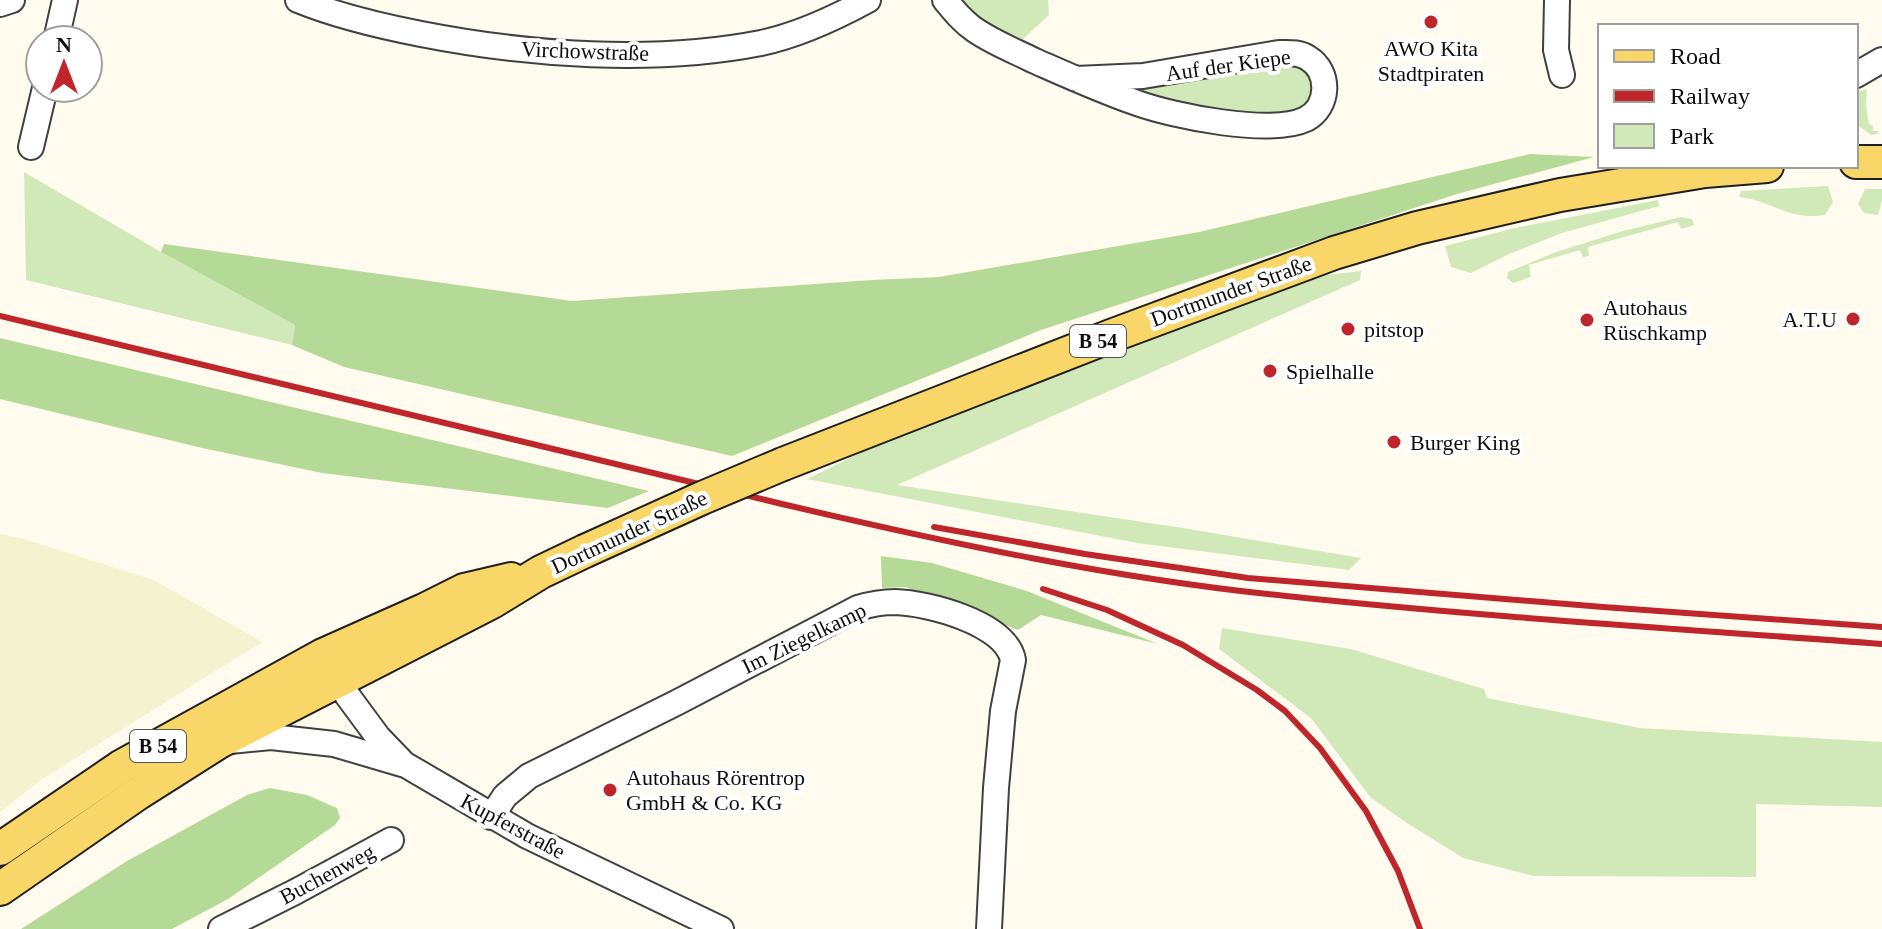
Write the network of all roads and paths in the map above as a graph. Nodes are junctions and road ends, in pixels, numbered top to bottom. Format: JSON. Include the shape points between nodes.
{"nodes":[{"id":1,"x":12,"y":0,"type":"edge"},
{"id":2,"x":65,"y":0,"type":"edge"},
{"id":3,"x":298,"y":0,"type":"edge"},
{"id":4,"x":868,"y":0,"type":"edge"},
{"id":5,"x":945,"y":0,"type":"edge"},
{"id":6,"x":1557,"y":0,"type":"edge"},
{"id":7,"x":0,"y":4,"type":"edge"},
{"id":8,"x":60,"y":24,"type":"edge"},
{"id":9,"x":1882,"y":60,"type":"edge"},
{"id":10,"x":1858,"y":74,"type":"edge"},
{"id":11,"x":1562,"y":75,"type":"dead end"},
{"id":12,"x":1076,"y":79,"type":"junction"},
{"id":13,"x":41,"y":104,"type":"edge"},
{"id":14,"x":31,"y":147,"type":"dead end"},
{"id":15,"x":1858,"y":162,"type":"edge"},
{"id":16,"x":1882,"y":162,"type":"edge"},
{"id":17,"x":1742,"y":168,"type":"edge"},
{"id":18,"x":330,"y":668,"type":"junction"},
{"id":19,"x":219,"y":742,"type":"junction"},
{"id":20,"x":404,"y":764,"type":"junction"},
{"id":21,"x":491,"y":817,"type":"junction"},
{"id":22,"x":391,"y":840,"type":"dead end"},
{"id":23,"x":0,"y":849,"type":"edge"},
{"id":24,"x":0,"y":889,"type":"edge"},
{"id":25,"x":221,"y":929,"type":"edge"},
{"id":26,"x":721,"y":929,"type":"edge"},
{"id":27,"x":989,"y":929,"type":"edge"}],
"edges":[{"from":1,"to":7,"type":"street"},
{"from":2,"to":8,"type":"street"},
{"from":3,"to":4,"type":"street","name":"Virchowstraße","via":[[381,26],[453,40],[533,50],[642,54],[763,43],[809,29]]},
{"from":5,"to":12,"type":"street","name":"Auf der Kiepe","via":[[956,15],[994,42]]},
{"from":6,"to":11,"type":"street","via":[[1556,50]]},
{"from":9,"to":10,"type":"street"},
{"from":12,"to":12,"type":"street","name":"Auf der Kiepe","via":[[1139,104],[1247,125],[1287,125],[1307,118],[1324,95],[1320,71],[1296,53],[1143,76]]},
{"from":13,"to":14,"type":"street"},
{"from":15,"to":16,"type":"main road"},
{"from":17,"to":18,"type":"main road","name":"Dortmunder Straße","number":"B 54","bridge":true,"via":[[1560,195],[1334,253],[783,464],[585,551],[492,602]]},
{"from":18,"to":19,"type":"main road","name":"Dortmunder Straße","number":"B 54"},
{"from":18,"to":20,"type":"street","name":"Kupferstraße","via":[[378,737]]},
{"from":18,"to":23,"type":"main road","name":"Dortmunder Straße","number":"B 54","via":[[122,766]]},
{"from":19,"to":20,"type":"street","via":[[271,737],[334,744]]},
{"from":19,"to":24,"type":"main road","name":"Dortmunder Straße","number":"B 54"},
{"from":20,"to":21,"type":"street","name":"Kupferstraße"},
{"from":21,"to":26,"type":"street","name":"Kupferstraße"},
{"from":21,"to":27,"type":"street","name":"Im Ziegelkamp","via":[[505,796],[529,776],[858,608],[893,602],[930,606],[999,637],[1013,660],[996,788]]},
{"from":22,"to":25,"type":"street","name":"Buchenweg"}]}
